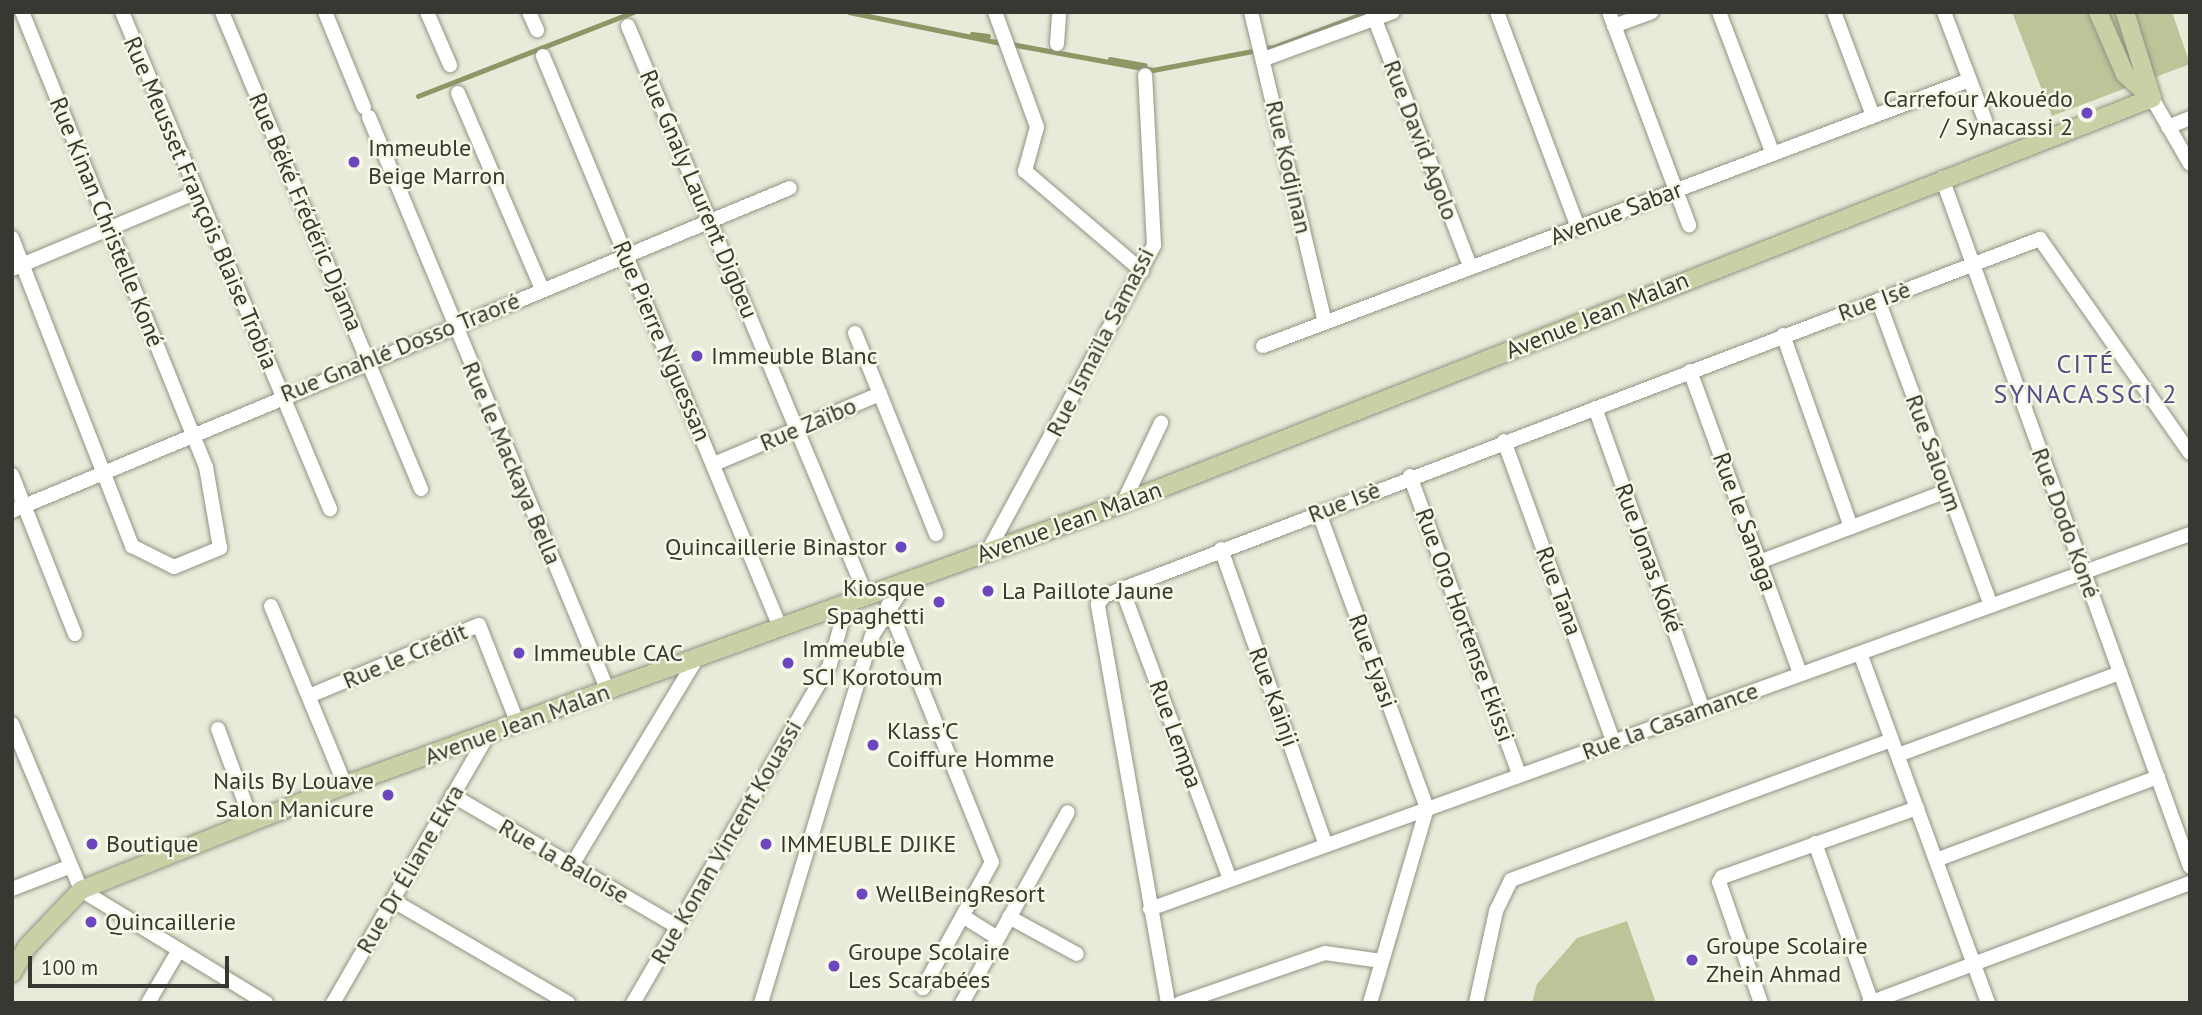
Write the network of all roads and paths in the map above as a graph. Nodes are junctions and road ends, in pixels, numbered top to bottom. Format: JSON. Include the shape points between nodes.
{"nodes":[{"id":1,"x":22,"y":12,"type":"edge"},
{"id":2,"x":122,"y":12,"type":"edge"},
{"id":3,"x":222,"y":12,"type":"edge"},
{"id":4,"x":325,"y":12,"type":"edge"},
{"id":5,"x":427,"y":12,"type":"edge"},
{"id":6,"x":529,"y":12,"type":"edge"},
{"id":7,"x":995,"y":12,"type":"edge"},
{"id":8,"x":1059,"y":12,"type":"edge"},
{"id":9,"x":1251,"y":12,"type":"edge"},
{"id":10,"x":1393,"y":12,"type":"edge"},
{"id":11,"x":1497,"y":12,"type":"edge"},
{"id":12,"x":1652,"y":12,"type":"edge"},
{"id":13,"x":1719,"y":12,"type":"edge"},
{"id":14,"x":1834,"y":12,"type":"edge"},
{"id":15,"x":1944,"y":12,"type":"edge"},
{"id":16,"x":2098,"y":12,"type":"edge"},
{"id":17,"x":2125,"y":12,"type":"edge"},
{"id":18,"x":1373,"y":16,"type":"edge"},
{"id":19,"x":1612,"y":19,"type":"edge"},
{"id":20,"x":628,"y":26,"type":"dead end"},
{"id":21,"x":537,"y":30,"type":"dead end"},
{"id":22,"x":1057,"y":44,"type":"dead end"},
{"id":23,"x":543,"y":56,"type":"dead end"},
{"id":24,"x":1264,"y":59,"type":"junction"},
{"id":25,"x":450,"y":65,"type":"dead end"},
{"id":26,"x":1145,"y":75,"type":"dead end"},
{"id":27,"x":1969,"y":80,"type":"junction"},
{"id":28,"x":458,"y":93,"type":"dead end"},
{"id":29,"x":2152,"y":98,"type":"junction"},
{"id":30,"x":1873,"y":116,"type":"junction"},
{"id":31,"x":2190,"y":118,"type":"edge"},
{"id":32,"x":1985,"y":120,"type":"dead end"},
{"id":33,"x":2168,"y":127,"type":"junction"},
{"id":34,"x":1773,"y":154,"type":"junction"},
{"id":35,"x":2190,"y":164,"type":"edge"},
{"id":36,"x":1942,"y":178,"type":"junction"},
{"id":37,"x":790,"y":188,"type":"dead end"},
{"id":38,"x":1676,"y":190,"type":"junction"},
{"id":39,"x":197,"y":192,"type":"junction"},
{"id":40,"x":711,"y":220,"type":"junction"},
{"id":41,"x":1689,"y":225,"type":"dead end"},
{"id":42,"x":110,"y":227,"type":"junction"},
{"id":43,"x":1578,"y":227,"type":"junction"},
{"id":44,"x":12,"y":238,"type":"edge"},
{"id":45,"x":625,"y":256,"type":"junction"},
{"id":46,"x":1974,"y":265,"type":"junction"},
{"id":47,"x":18,"y":266,"type":"edge"},
{"id":48,"x":1471,"y":268,"type":"junction"},
{"id":49,"x":1142,"y":271,"type":"junction"},
{"id":50,"x":542,"y":289,"type":"junction"},
{"id":51,"x":1878,"y":300,"type":"junction"},
{"id":52,"x":1325,"y":323,"type":"junction"},
{"id":53,"x":455,"y":326,"type":"junction"},
{"id":54,"x":855,"y":333,"type":"dead end"},
{"id":55,"x":1783,"y":335,"type":"junction"},
{"id":56,"x":1264,"y":346,"type":"dead end"},
{"id":57,"x":369,"y":360,"type":"junction"},
{"id":58,"x":1690,"y":370,"type":"junction"},
{"id":59,"x":880,"y":394,"type":"junction"},
{"id":60,"x":282,"y":396,"type":"junction"},
{"id":61,"x":1595,"y":408,"type":"junction"},
{"id":62,"x":1161,"y":424,"type":"dead end"},
{"id":63,"x":798,"y":429,"type":"junction"},
{"id":64,"x":192,"y":432,"type":"junction"},
{"id":65,"x":1504,"y":441,"type":"junction"},
{"id":66,"x":2190,"y":453,"type":"edge"},
{"id":67,"x":714,"y":464,"type":"junction"},
{"id":68,"x":106,"y":470,"type":"junction"},
{"id":69,"x":12,"y":475,"type":"edge"},
{"id":70,"x":1410,"y":477,"type":"junction"},
{"id":71,"x":421,"y":489,"type":"dead end"},
{"id":72,"x":1947,"y":491,"type":"junction"},
{"id":73,"x":1123,"y":503,"type":"junction"},
{"id":74,"x":19,"y":508,"type":"edge"},
{"id":75,"x":330,"y":509,"type":"dead end"},
{"id":76,"x":1319,"y":513,"type":"junction"},
{"id":77,"x":1851,"y":527,"type":"junction"},
{"id":78,"x":936,"y":534,"type":"dead end"},
{"id":79,"x":2190,"y":534,"type":"edge"},
{"id":80,"x":1221,"y":549,"type":"junction"},
{"id":81,"x":988,"y":551,"type":"junction"},
{"id":82,"x":1759,"y":562,"type":"junction"},
{"id":83,"x":2084,"y":573,"type":"junction"},
{"id":84,"x":906,"y":583,"type":"junction"},
{"id":85,"x":1122,"y":589,"type":"junction"},
{"id":86,"x":866,"y":595,"type":"junction"},
{"id":87,"x":847,"y":603,"type":"junction"},
{"id":88,"x":888,"y":605,"type":"junction"},
{"id":89,"x":271,"y":606,"type":"dead end"},
{"id":90,"x":1991,"y":606,"type":"junction"},
{"id":91,"x":780,"y":627,"type":"junction"},
{"id":92,"x":75,"y":634,"type":"dead end"},
{"id":93,"x":1860,"y":653,"type":"junction"},
{"id":94,"x":697,"y":658,"type":"junction"},
{"id":95,"x":2120,"y":673,"type":"junction"},
{"id":96,"x":1800,"y":674,"type":"junction"},
{"id":97,"x":608,"y":691,"type":"junction"},
{"id":98,"x":309,"y":696,"type":"junction"},
{"id":99,"x":1703,"y":709,"type":"junction"},
{"id":100,"x":12,"y":724,"type":"edge"},
{"id":101,"x":518,"y":724,"type":"junction"},
{"id":102,"x":218,"y":729,"type":"dead end"},
{"id":103,"x":488,"y":736,"type":"junction"},
{"id":104,"x":1891,"y":740,"type":"junction"},
{"id":105,"x":1614,"y":741,"type":"junction"},
{"id":106,"x":18,"y":755,"type":"edge"},
{"id":107,"x":1898,"y":755,"type":"junction"},
{"id":108,"x":1519,"y":774,"type":"junction"},
{"id":109,"x":2158,"y":777,"type":"junction"},
{"id":110,"x":345,"y":785,"type":"junction"},
{"id":111,"x":452,"y":795,"type":"junction"},
{"id":112,"x":1427,"y":808,"type":"junction"},
{"id":113,"x":1917,"y":808,"type":"junction"},
{"id":114,"x":1068,"y":812,"type":"dead end"},
{"id":115,"x":252,"y":822,"type":"junction"},
{"id":116,"x":1815,"y":843,"type":"junction"},
{"id":117,"x":1326,"y":845,"type":"junction"},
{"id":118,"x":1936,"y":860,"type":"junction"},
{"id":119,"x":572,"y":865,"type":"junction"},
{"id":120,"x":71,"y":866,"type":"junction"},
{"id":121,"x":2190,"y":867,"type":"edge"},
{"id":122,"x":1230,"y":880,"type":"junction"},
{"id":123,"x":2190,"y":883,"type":"edge"},
{"id":124,"x":12,"y":889,"type":"edge"},
{"id":125,"x":81,"y":890,"type":"junction"},
{"id":126,"x":392,"y":900,"type":"junction"},
{"id":127,"x":1150,"y":909,"type":"junction"},
{"id":128,"x":964,"y":917,"type":"junction"},
{"id":129,"x":1009,"y":917,"type":"junction"},
{"id":130,"x":676,"y":926,"type":"junction"},
{"id":131,"x":998,"y":937,"type":"junction"},
{"id":132,"x":179,"y":950,"type":"junction"},
{"id":133,"x":1077,"y":954,"type":"dead end"},
{"id":134,"x":1381,"y":961,"type":"junction"},
{"id":135,"x":1974,"y":965,"type":"junction"},
{"id":136,"x":12,"y":973,"type":"edge"},
{"id":137,"x":923,"y":988,"type":"dead end"},
{"id":138,"x":1871,"y":1002,"type":"edge"},
{"id":139,"x":148,"y":1003,"type":"edge"},
{"id":140,"x":266,"y":1003,"type":"edge"},
{"id":141,"x":333,"y":1003,"type":"edge"},
{"id":142,"x":568,"y":1003,"type":"edge"},
{"id":143,"x":634,"y":1003,"type":"edge"},
{"id":144,"x":761,"y":1003,"type":"edge"},
{"id":145,"x":962,"y":1003,"type":"edge"},
{"id":146,"x":1168,"y":1003,"type":"edge"},
{"id":147,"x":1180,"y":1003,"type":"edge"},
{"id":148,"x":1370,"y":1003,"type":"edge"},
{"id":149,"x":1476,"y":1003,"type":"edge"},
{"id":150,"x":1761,"y":1003,"type":"edge"},
{"id":151,"x":1988,"y":1003,"type":"edge"}],
"edges":[{"from":1,"to":42,"type":"street","name":"Rue Kinan Christelle Koné"},
{"from":2,"to":39,"type":"street","name":"Rue Meusset François Blaise Trobia"},
{"from":3,"to":57,"type":"street","name":"Rue Béké Frédéric Djama"},
{"from":4,"to":53,"type":"street","name":"Rue le Mackaya Bella"},
{"from":5,"to":25,"type":"street"},
{"from":6,"to":21,"type":"street"},
{"from":7,"to":49,"type":"street","via":[[1037,127],[1025,171]]},
{"from":8,"to":22,"type":"street"},
{"from":9,"to":24,"type":"street","name":"Rue Kodjinan"},
{"from":10,"to":18,"type":"street"},
{"from":11,"to":43,"type":"street"},
{"from":12,"to":19,"type":"street"},
{"from":13,"to":34,"type":"street"},
{"from":14,"to":30,"type":"street"},
{"from":15,"to":27,"type":"street"},
{"from":16,"to":29,"type":"main road","via":[[2125,74]]},
{"from":17,"to":29,"type":"main road"},
{"from":18,"to":24,"type":"street"},
{"from":18,"to":48,"type":"street","name":"Rue David Agolo"},
{"from":19,"to":38,"type":"street"},
{"from":20,"to":40,"type":"street","name":"Rue Gnaly Laurent Digbeu"},
{"from":23,"to":45,"type":"street","name":"Rue Pierre N'guessan"},
{"from":24,"to":52,"type":"street","name":"Rue Kodjinan"},
{"from":26,"to":49,"type":"street","name":"Rue Ismaïla Samassi","via":[[1153,246]]},
{"from":27,"to":30,"type":"street","name":"Avenue Sabar"},
{"from":27,"to":32,"type":"street"},
{"from":28,"to":50,"type":"street"},
{"from":29,"to":33,"type":"street"},
{"from":29,"to":36,"type":"main road","name":"Avenue Jean Malan"},
{"from":30,"to":34,"type":"street","name":"Avenue Sabar"},
{"from":31,"to":33,"type":"street"},
{"from":33,"to":35,"type":"street"},
{"from":34,"to":38,"type":"street","name":"Avenue Sabar"},
{"from":36,"to":46,"type":"street","name":"Rue Dodo Koné"},
{"from":36,"to":73,"type":"main road","name":"Avenue Jean Malan"},
{"from":37,"to":40,"type":"street","name":"Rue Gnahlé Dosso Traoré"},
{"from":38,"to":41,"type":"street"},
{"from":38,"to":43,"type":"street","name":"Avenue Sabar"},
{"from":39,"to":42,"type":"street"},
{"from":39,"to":60,"type":"street","name":"Rue Meusset François Blaise Trobia"},
{"from":40,"to":45,"type":"street","name":"Rue Gnahlé Dosso Traoré"},
{"from":40,"to":63,"type":"street","name":"Rue Gnaly Laurent Digbeu"},
{"from":42,"to":47,"type":"street"},
{"from":42,"to":64,"type":"street","name":"Rue Kinan Christelle Koné"},
{"from":43,"to":48,"type":"street","name":"Avenue Sabar"},
{"from":44,"to":47,"type":"street"},
{"from":45,"to":50,"type":"street","name":"Rue Gnahlé Dosso Traoré"},
{"from":45,"to":67,"type":"street","name":"Rue Pierre N'guessan"},
{"from":46,"to":51,"type":"street","name":"Rue Isè"},
{"from":46,"to":66,"type":"street","name":"Rue Isè","via":[[2040,239]]},
{"from":46,"to":83,"type":"street","name":"Rue Dodo Koné"},
{"from":47,"to":68,"type":"street"},
{"from":48,"to":52,"type":"street","name":"Avenue Sabar"},
{"from":49,"to":81,"type":"street","name":"Rue Ismaïla Samassi"},
{"from":50,"to":53,"type":"street","name":"Rue Gnahlé Dosso Traoré"},
{"from":51,"to":55,"type":"street","name":"Rue Isè"},
{"from":51,"to":72,"type":"street","name":"Rue Saloum"},
{"from":52,"to":56,"type":"street","name":"Avenue Sabar"},
{"from":53,"to":57,"type":"street","name":"Rue Gnahlé Dosso Traoré"},
{"from":53,"to":97,"type":"street","name":"Rue le Mackaya Bella"},
{"from":54,"to":59,"type":"street"},
{"from":55,"to":58,"type":"street","name":"Rue Isè"},
{"from":55,"to":77,"type":"street"},
{"from":57,"to":60,"type":"street","name":"Rue Gnahlé Dosso Traoré"},
{"from":57,"to":71,"type":"street","name":"Rue Béké Frédéric Djama"},
{"from":58,"to":61,"type":"street","name":"Rue Isè"},
{"from":58,"to":82,"type":"street","name":"Rue le Sanaga"},
{"from":59,"to":63,"type":"street","name":"Rue Zaïbo"},
{"from":59,"to":78,"type":"street","name":"Rue Zaïbo"},
{"from":60,"to":64,"type":"street","name":"Rue Gnahlé Dosso Traoré"},
{"from":60,"to":75,"type":"street","name":"Rue Meusset François Blaise Trobia"},
{"from":61,"to":65,"type":"street","name":"Rue Isè"},
{"from":61,"to":99,"type":"street","name":"Rue Jonas Koké"},
{"from":62,"to":73,"type":"street"},
{"from":63,"to":67,"type":"street","name":"Rue Zaïbo"},
{"from":63,"to":86,"type":"street","name":"Rue Gnaly Laurent Digbeu"},
{"from":64,"to":68,"type":"street","name":"Rue Gnahlé Dosso Traoré"},
{"from":64,"to":68,"type":"street","name":"Rue Kinan Christelle Koné","via":[[206,467],[220,548],[174,567],[132,546]]},
{"from":65,"to":70,"type":"street","name":"Rue Isè"},
{"from":65,"to":105,"type":"street","name":"Rue Tana"},
{"from":67,"to":91,"type":"street","name":"Rue Pierre N'guessan"},
{"from":68,"to":74,"type":"street","name":"Rue Gnahlé Dosso Traoré"},
{"from":69,"to":74,"type":"street"},
{"from":70,"to":76,"type":"street","name":"Rue Isè"},
{"from":70,"to":108,"type":"street","name":"Rue Oro Hortense Ekissi"},
{"from":72,"to":77,"type":"street"},
{"from":72,"to":90,"type":"street","name":"Rue Saloum"},
{"from":73,"to":81,"type":"main road","name":"Avenue Jean Malan"},
{"from":74,"to":92,"type":"street"},
{"from":76,"to":80,"type":"street","name":"Rue Isè"},
{"from":76,"to":112,"type":"street","name":"Rue Eyasi"},
{"from":77,"to":82,"type":"street"},
{"from":79,"to":83,"type":"street","name":"Rue la Casamance"},
{"from":80,"to":85,"type":"street","name":"Rue Isè"},
{"from":80,"to":117,"type":"street","name":"Rue Kainji"},
{"from":81,"to":84,"type":"main road","name":"Avenue Jean Malan"},
{"from":82,"to":96,"type":"street","name":"Rue le Sanaga"},
{"from":83,"to":90,"type":"street","name":"Rue la Casamance"},
{"from":83,"to":95,"type":"street","name":"Rue Dodo Koné"},
{"from":84,"to":86,"type":"main road","name":"Avenue Jean Malan"},
{"from":84,"to":88,"type":"street"},
{"from":85,"to":122,"type":"street","name":"Rue Lempa"},
{"from":85,"to":127,"type":"street","name":"Rue Isè","via":[[1098,604]]},
{"from":86,"to":87,"type":"main road","name":"Avenue Jean Malan"},
{"from":87,"to":91,"type":"main road","name":"Avenue Jean Malan"},
{"from":87,"to":130,"type":"street","name":"Rue Konan Vincent Kouassi","via":[[830,664]]},
{"from":88,"to":128,"type":"street","via":[[992,862]]},
{"from":88,"to":144,"type":"street","via":[[872,636]]},
{"from":89,"to":98,"type":"street"},
{"from":90,"to":93,"type":"street","name":"Rue la Casamance"},
{"from":91,"to":94,"type":"main road","name":"Avenue Jean Malan"},
{"from":93,"to":96,"type":"street","name":"Rue la Casamance"},
{"from":93,"to":104,"type":"street"},
{"from":94,"to":97,"type":"main road","name":"Avenue Jean Malan"},
{"from":94,"to":119,"type":"street"},
{"from":95,"to":107,"type":"street"},
{"from":95,"to":109,"type":"street","name":"Rue Dodo Koné"},
{"from":96,"to":99,"type":"street","name":"Rue la Casamance"},
{"from":97,"to":101,"type":"main road","name":"Avenue Jean Malan"},
{"from":98,"to":101,"type":"street","name":"Rue le Crédit","via":[[479,625]]},
{"from":98,"to":110,"type":"street"},
{"from":99,"to":105,"type":"street","name":"Rue la Casamance"},
{"from":100,"to":106,"type":"street"},
{"from":101,"to":103,"type":"main road","name":"Avenue Jean Malan"},
{"from":102,"to":115,"type":"street"},
{"from":103,"to":110,"type":"main road","name":"Avenue Jean Malan"},
{"from":103,"to":111,"type":"street","name":"Rue Dr Éliane Ekra"},
{"from":104,"to":107,"type":"street"},
{"from":104,"to":149,"type":"street","via":[[1511,880],[1496,911]]},
{"from":105,"to":108,"type":"street","name":"Rue la Casamance"},
{"from":106,"to":120,"type":"street"},
{"from":107,"to":113,"type":"street"},
{"from":108,"to":112,"type":"street","name":"Rue la Casamance"},
{"from":109,"to":118,"type":"street"},
{"from":109,"to":121,"type":"street","name":"Rue Dodo Koné"},
{"from":110,"to":115,"type":"main road","name":"Avenue Jean Malan"},
{"from":111,"to":119,"type":"street","name":"Rue la Baloise"},
{"from":111,"to":126,"type":"street","name":"Rue Dr Éliane Ekra"},
{"from":112,"to":117,"type":"street","name":"Rue la Casamance"},
{"from":112,"to":134,"type":"street"},
{"from":113,"to":116,"type":"street"},
{"from":113,"to":118,"type":"street"},
{"from":114,"to":129,"type":"street"},
{"from":115,"to":125,"type":"main road","name":"Avenue Jean Malan"},
{"from":116,"to":138,"type":"street"},
{"from":116,"to":150,"type":"street","via":[[1719,882]]},
{"from":117,"to":122,"type":"street","name":"Rue la Casamance"},
{"from":118,"to":135,"type":"street"},
{"from":119,"to":130,"type":"street","name":"Rue la Baloise"},
{"from":120,"to":124,"type":"street"},
{"from":120,"to":125,"type":"street"},
{"from":122,"to":127,"type":"street","name":"Rue la Casamance"},
{"from":123,"to":135,"type":"street"},
{"from":125,"to":132,"type":"street"},
{"from":125,"to":136,"type":"main road","name":"Avenue Jean Malan","via":[[27,947]]},
{"from":126,"to":141,"type":"street","name":"Rue Dr Éliane Ekra"},
{"from":126,"to":142,"type":"street"},
{"from":127,"to":146,"type":"street","name":"Rue Isè"},
{"from":128,"to":131,"type":"street"},
{"from":128,"to":137,"type":"street"},
{"from":129,"to":131,"type":"street"},
{"from":129,"to":133,"type":"street"},
{"from":130,"to":143,"type":"street","name":"Rue Konan Vincent Kouassi"},
{"from":131,"to":145,"type":"street"},
{"from":132,"to":139,"type":"street"},
{"from":132,"to":140,"type":"street"},
{"from":134,"to":147,"type":"street","via":[[1325,953]]},
{"from":134,"to":148,"type":"street"},
{"from":135,"to":138,"type":"street"},
{"from":135,"to":151,"type":"street"}]}
